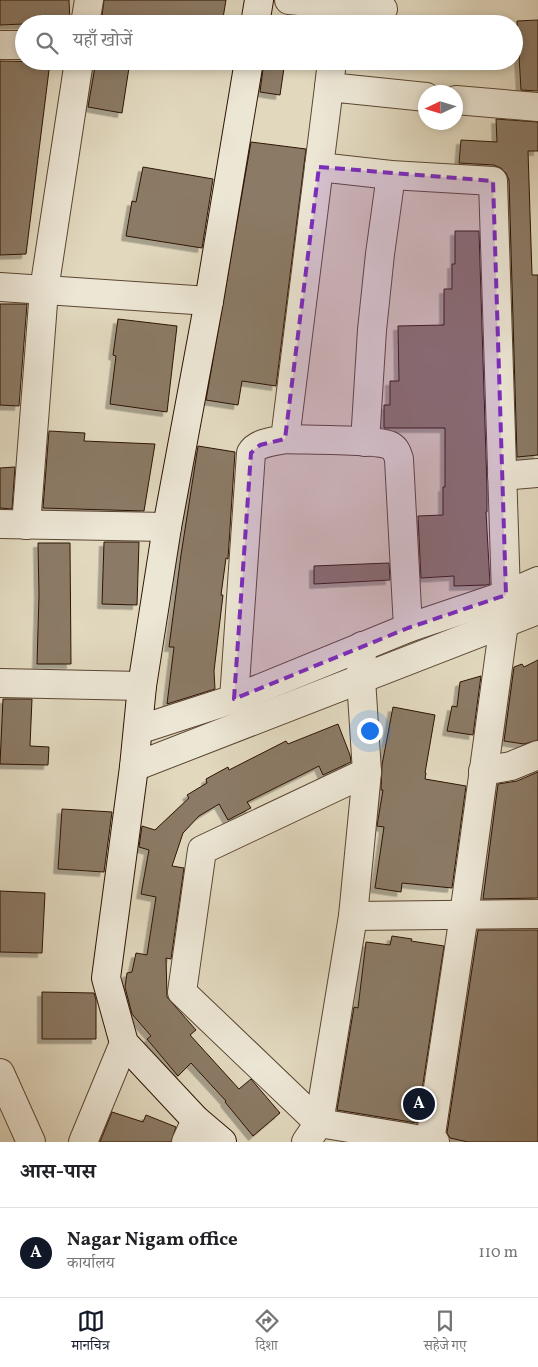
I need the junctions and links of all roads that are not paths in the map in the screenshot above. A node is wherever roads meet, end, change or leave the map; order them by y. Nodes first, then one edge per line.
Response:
1 (89, 0) edge
2 (259, 0) edge
3 (289, 0) edge
4 (383, 8) dead end
5 (338, 14) edge
6 (86, 15) edge
7 (257, 15) edge
8 (0, 45) edge
9 (15, 45) edge
10 (78, 70) edge
11 (248, 70) edge
12 (331, 74) edge
13 (418, 95) edge
14 (463, 101) edge
15 (538, 108) edge
16 (319, 167) junction
17 (391, 175) junction
18 (0, 287) edge
19 (44, 290) junction
20 (209, 301) junction
21 (285, 439) junction
22 (365, 442) junction
23 (538, 473) edge
24 (502, 476) junction
25 (13, 525) edge
26 (167, 527) junction
27 (538, 581) edge
28 (506, 595) junction
29 (538, 610) edge
30 (504, 623) junction
31 (408, 628) junction
32 (362, 646) junction
33 (361, 679) junction
34 (0, 683) edge
35 (142, 686) junction
36 (234, 700) junction
37 (138, 730) junction
38 (538, 755) edge
39 (134, 767) junction
40 (483, 771) junction
41 (367, 772) junction
42 (538, 914) edge
43 (464, 915) junction
44 (353, 916) junction
45 (124, 1043) junction
46 (0, 1073) edge
47 (191, 1131) edge
48 (312, 1132) edge
49 (432, 1141) edge
50 (31, 1142) edge
51 (83, 1142) edge
52 (222, 1142) edge

1 - 6 street
2 - 7 street
3 - 5 street
4 - 5 street
8 - 9 street
10 - 19 street
11 - 20 street
12 - 13 street
12 - 16 street
14 - 15 street
16 - 17 street
16 - 21 street
17 - 22 street
17 - 24 street
18 - 19 street
19 - 20 street
19 - 25 street
20 - 26 street
21 - 22 street
21 - 36 street
22 - 31 street
23 - 24 street
24 - 28 street
25 - 26 street
26 - 35 street
27 - 28 street
28 - 31 street
29 - 30 street
30 - 33 street
30 - 40 street
31 - 32 street
32 - 33 street
32 - 36 street
33 - 39 street
33 - 41 street
34 - 35 street
35 - 37 street
36 - 37 street
37 - 39 street
38 - 40 street
39 - 45 street
40 - 43 street
41 - 44 street
41 - 48 street
42 - 43 street
43 - 44 street
43 - 49 street
44 - 48 street
45 - 47 street
45 - 51 street
46 - 50 street
47 - 52 street
48 - 49 street

